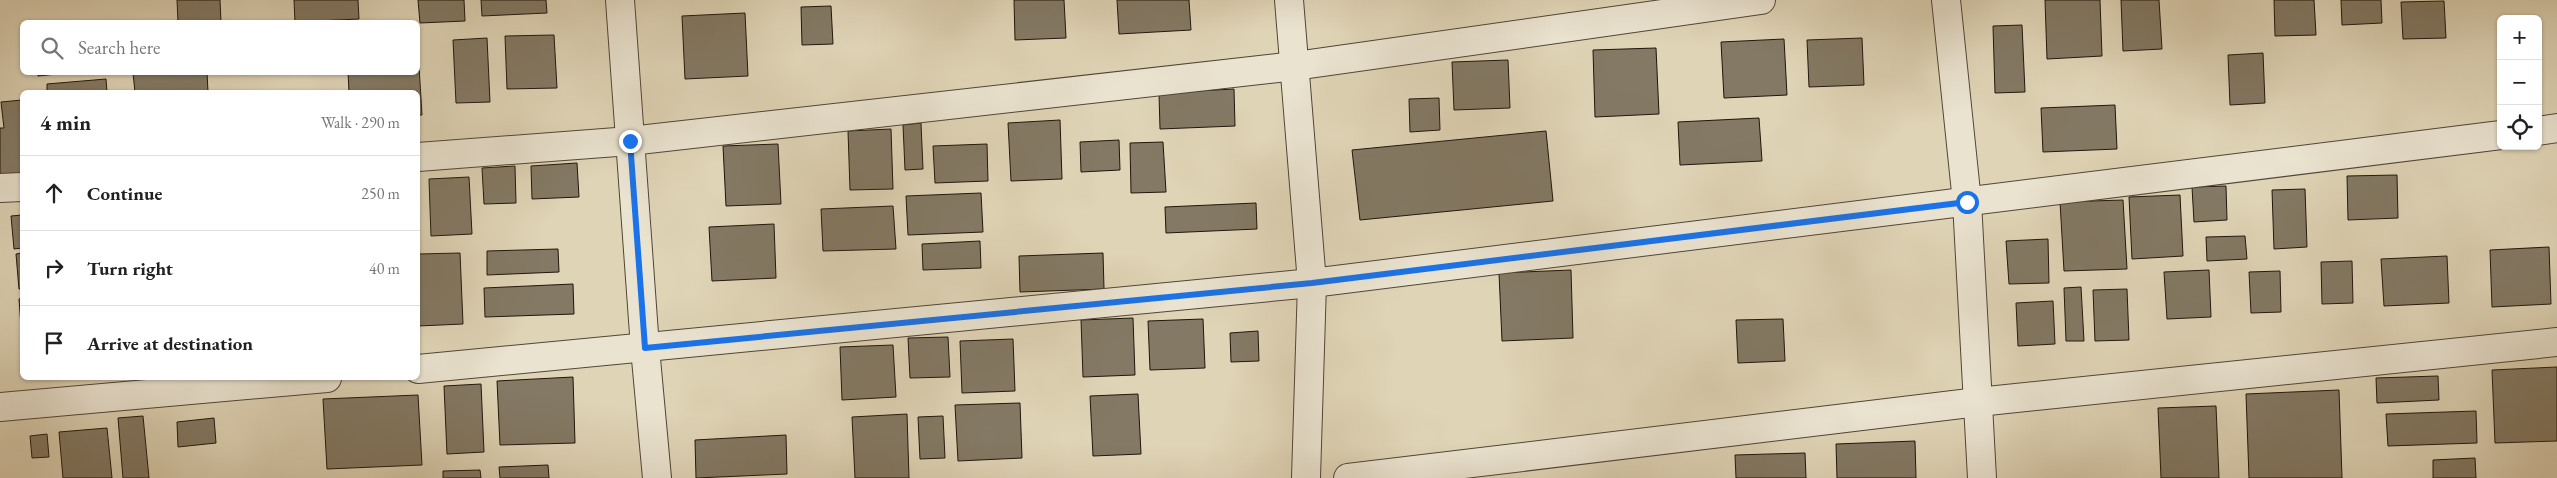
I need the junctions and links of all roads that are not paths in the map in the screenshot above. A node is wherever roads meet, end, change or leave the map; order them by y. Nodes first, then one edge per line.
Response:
1 (620, 0) edge
2 (1289, 0) edge
3 (1761, 0) edge
4 (1946, 0) edge
5 (1296, 66) junction
6 (2557, 128) edge
7 (2542, 130) edge
8 (2497, 136) edge
9 (630, 141) junction
10 (420, 157) edge
11 (20, 186) edge
12 (0, 188) edge
13 (1967, 202) junction
14 (1312, 283) junction
15 (2557, 342) edge
16 (645, 348) junction
17 (420, 369) edge
18 (304, 380) edge
19 (1978, 402) junction
20 (0, 407) edge
21 (657, 478) edge
22 (1306, 478) edge
23 (1348, 478) edge
24 (1982, 478) edge

1 - 9 street
2 - 5 street
3 - 5 street
4 - 13 street
5 - 9 street
5 - 14 street
6 - 7 street
8 - 13 street
9 - 10 street
9 - 16 street
11 - 12 street
13 - 14 street
13 - 19 street
14 - 16 street
14 - 22 street
15 - 19 street
16 - 17 street
16 - 21 street
18 - 20 street
19 - 23 street
19 - 24 street

